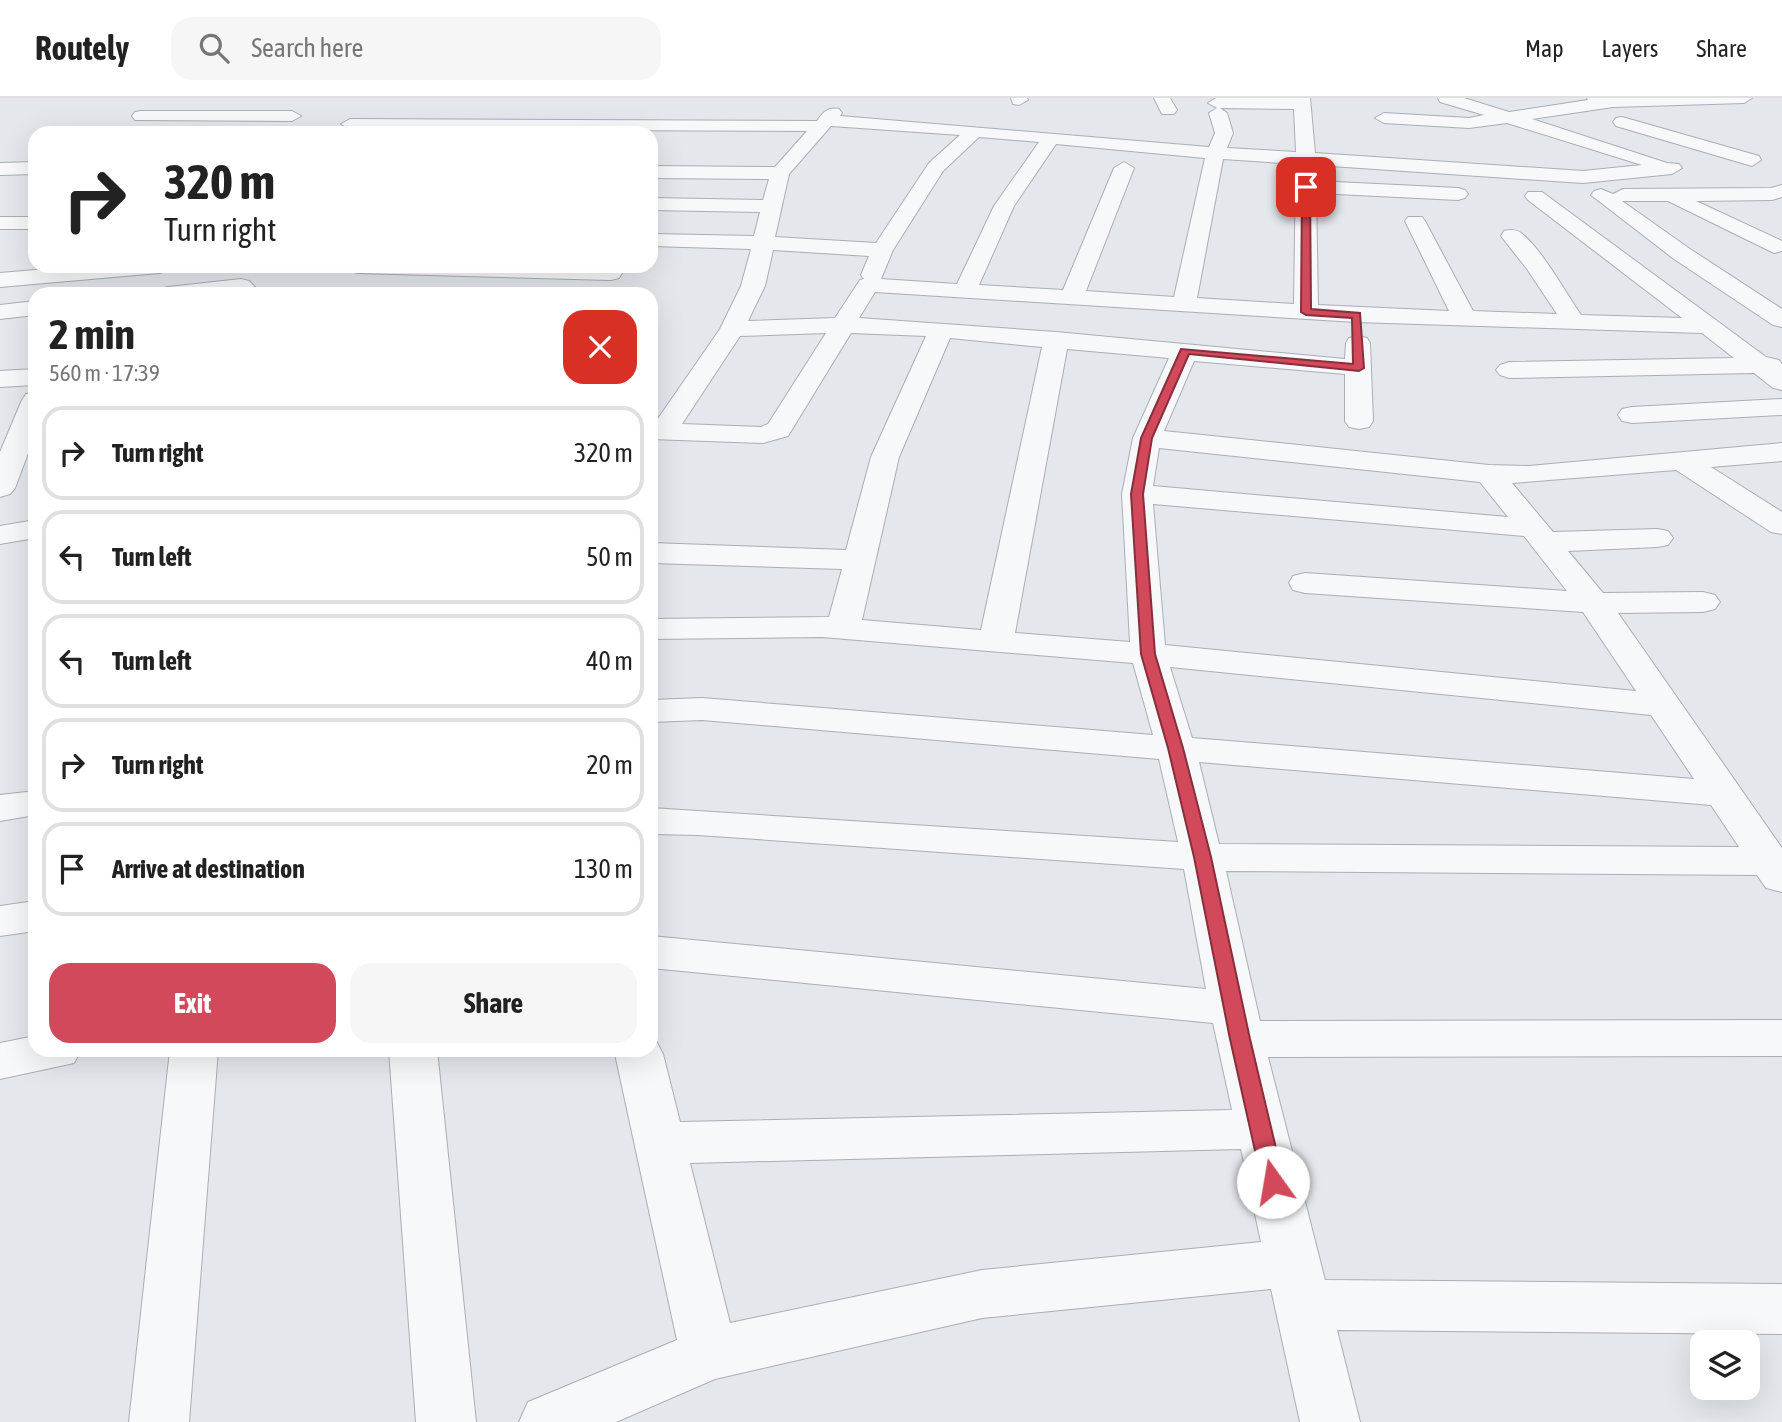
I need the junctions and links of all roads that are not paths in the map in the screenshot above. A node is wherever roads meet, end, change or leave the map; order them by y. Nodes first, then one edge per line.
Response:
1 (173, 98) edge
2 (1381, 98) edge
3 (1446, 98) edge
4 (1595, 98) edge
5 (1744, 98) edge
6 (1302, 101) edge
7 (1613, 102) junction
8 (614, 105) dead end
9 (362, 107) dead end
10 (830, 111) edge
11 (292, 117) dead end
12 (1384, 118) junction
13 (1509, 118) junction
14 (1622, 122) dead end
15 (1455, 124) junction
16 (349, 126) edge
17 (602, 126) edge
18 (628, 126) edge
19 (1140, 128) dead end
20 (1048, 130) junction
21 (975, 131) junction
22 (1216, 140) junction
23 (776, 146) dead end
24 (803, 147) junction
25 (1548, 154) dead end
26 (1772, 154) dead end
27 (1306, 159) junction
28 (1752, 160) junction
29 (1390, 164) junction
30 (28, 168) edge
31 (1124, 168) dead end
32 (0, 169) edge
33 (1477, 169) junction
34 (1719, 169) dead end
35 (658, 172) edge
36 (1685, 172) junction
37 (780, 173) junction
38 (1569, 174) junction
39 (1306, 187) junction
40 (1779, 194) edge
41 (1477, 195) dead end
42 (1601, 195) junction
43 (1669, 195) junction
44 (658, 204) edge
45 (770, 206) junction
46 (1415, 221) dead end
47 (28, 222) edge
48 (0, 223) edge
49 (1512, 236) dead end
50 (658, 240) edge
51 (762, 243) junction
52 (1744, 248) dead end
53 (882, 250) junction
54 (1709, 251) dead end
55 (1779, 251) edge
56 (1682, 254) junction
57 (80, 273) edge
58 (872, 275) dead end
59 (0, 280) edge
60 (965, 291) junction
61 (1072, 298) junction
62 (1184, 304) junction
63 (28, 309) edge
64 (0, 312) edge
65 (1306, 312) junction
66 (1356, 315) junction
67 (1465, 319) junction
68 (1782, 320) edge
69 (1575, 323) junction
70 (844, 326) junction
71 (1708, 326) junction
72 (732, 328) junction
73 (941, 330) junction
74 (1056, 339) junction
75 (1185, 351) junction
76 (1771, 365) edge
77 (1359, 368) junction
78 (1509, 370) dead end
79 (28, 377) edge
80 (0, 379) edge
81 (1782, 382) edge
82 (1782, 407) edge
83 (1632, 415) dead end
84 (28, 418) edge
85 (1359, 421) dead end
86 (658, 429) edge
87 (658, 430) edge
88 (1147, 438) junction
89 (1782, 452) edge
90 (1681, 461) junction
91 (1489, 474) junction
92 (0, 488) edge
93 (1137, 494) junction
94 (1782, 524) edge
95 (28, 531) edge
96 (0, 535) edge
97 (1539, 535) junction
98 (1657, 538) dead end
99 (658, 553) edge
100 (859, 560) junction
101 (1304, 583) dead end
102 (1594, 603) junction
103 (1703, 603) dead end
104 (658, 629) edge
105 (843, 629) junction
106 (996, 641) junction
107 (1148, 654) junction
108 (1665, 705) junction
109 (658, 711) edge
110 (1175, 748) junction
111 (1723, 794) junction
112 (28, 804) edge
113 (0, 808) edge
114 (658, 821) edge
115 (1202, 857) junction
116 (1775, 870) edge
117 (28, 917) edge
118 (0, 921) edge
119 (658, 953) edge
120 (1237, 1024) junction
121 (1782, 1038) edge
122 (34, 1057) edge
123 (193, 1057) edge
124 (414, 1057) edge
125 (640, 1057) edge
126 (2, 1067) edge
127 (1261, 1129) junction
128 (660, 1143) junction
129 (1297, 1284) junction
130 (1782, 1308) edge
131 (709, 1354) junction
132 (159, 1422) edge
133 (446, 1422) edge
134 (548, 1422) edge
135 (1330, 1422) edge

1 - 11 street
2 - 12 street
3 - 13 street
4 - 7 street
5 - 7 street
6 - 22 street
6 - 27 street
7 - 13 street
8 - 17 street
9 - 16 street
10 - 18 street
10 - 21 street
10 - 24 street
12 - 15 street
12 - 29 street
13 - 15 street
13 - 36 street
14 - 28 street
15 - 33 street
19 - 20 street
20 - 21 street
20 - 22 street
20 - 60 street
21 - 53 street
22 - 27 street
22 - 62 street
23 - 24 street
24 - 37 street
25 - 38 street
26 - 28 street
27 - 29 street
27 - 39 street
28 - 34 street
29 - 33 street
30 - 32 street
31 - 61 street
33 - 38 street
35 - 37 street
36 - 38 street
36 - 40 street
37 - 45 street
39 - 41 street
39 - 65 street
40 - 43 street
42 - 43 street
42 - 56 street
42 - 71 street
43 - 55 street
44 - 45 street
45 - 51 street
46 - 67 street
47 - 48 street
49 - 69 street
50 - 51 street
51 - 53 street
51 - 72 street
52 - 55 street
53 - 58 street
54 - 56 street
56 - 68 street
57 - 59 street
60 - 61 street
60 - 70 street
61 - 62 street
62 - 65 street
63 - 64 street
65 - 66 street
66 - 67 street
66 - 77 street
67 - 69 street
69 - 71 street
70 - 72 street
70 - 73 street
70 - 87 street
71 - 76 street
72 - 86 street
73 - 74 street
73 - 100 street
74 - 75 street
74 - 106 street
75 - 77 street
75 - 88 street
76 - 78 street
76 - 81 street
77 - 85 street
79 - 80 street
82 - 83 street
84 - 92 street
88 - 91 street
88 - 93 street
89 - 90 street
90 - 91 street
90 - 94 street
91 - 97 street
93 - 97 street
93 - 107 street
95 - 96 street
97 - 98 street
97 - 102 street
99 - 100 street
100 - 105 street
101 - 102 street
102 - 103 street
102 - 108 street
104 - 105 street
105 - 106 street
106 - 107 street
107 - 108 street
107 - 110 street
108 - 111 street
109 - 110 street
110 - 111 street
110 - 115 street
111 - 116 street
112 - 113 street
114 - 115 street
115 - 116 street
115 - 120 street
117 - 118 street
119 - 120 street
120 - 121 street
120 - 127 street
122 - 126 street
123 - 132 street
124 - 133 street
125 - 128 street
127 - 128 street
127 - 129 street
128 - 131 street
129 - 130 street
129 - 131 street
129 - 135 street
131 - 134 street

